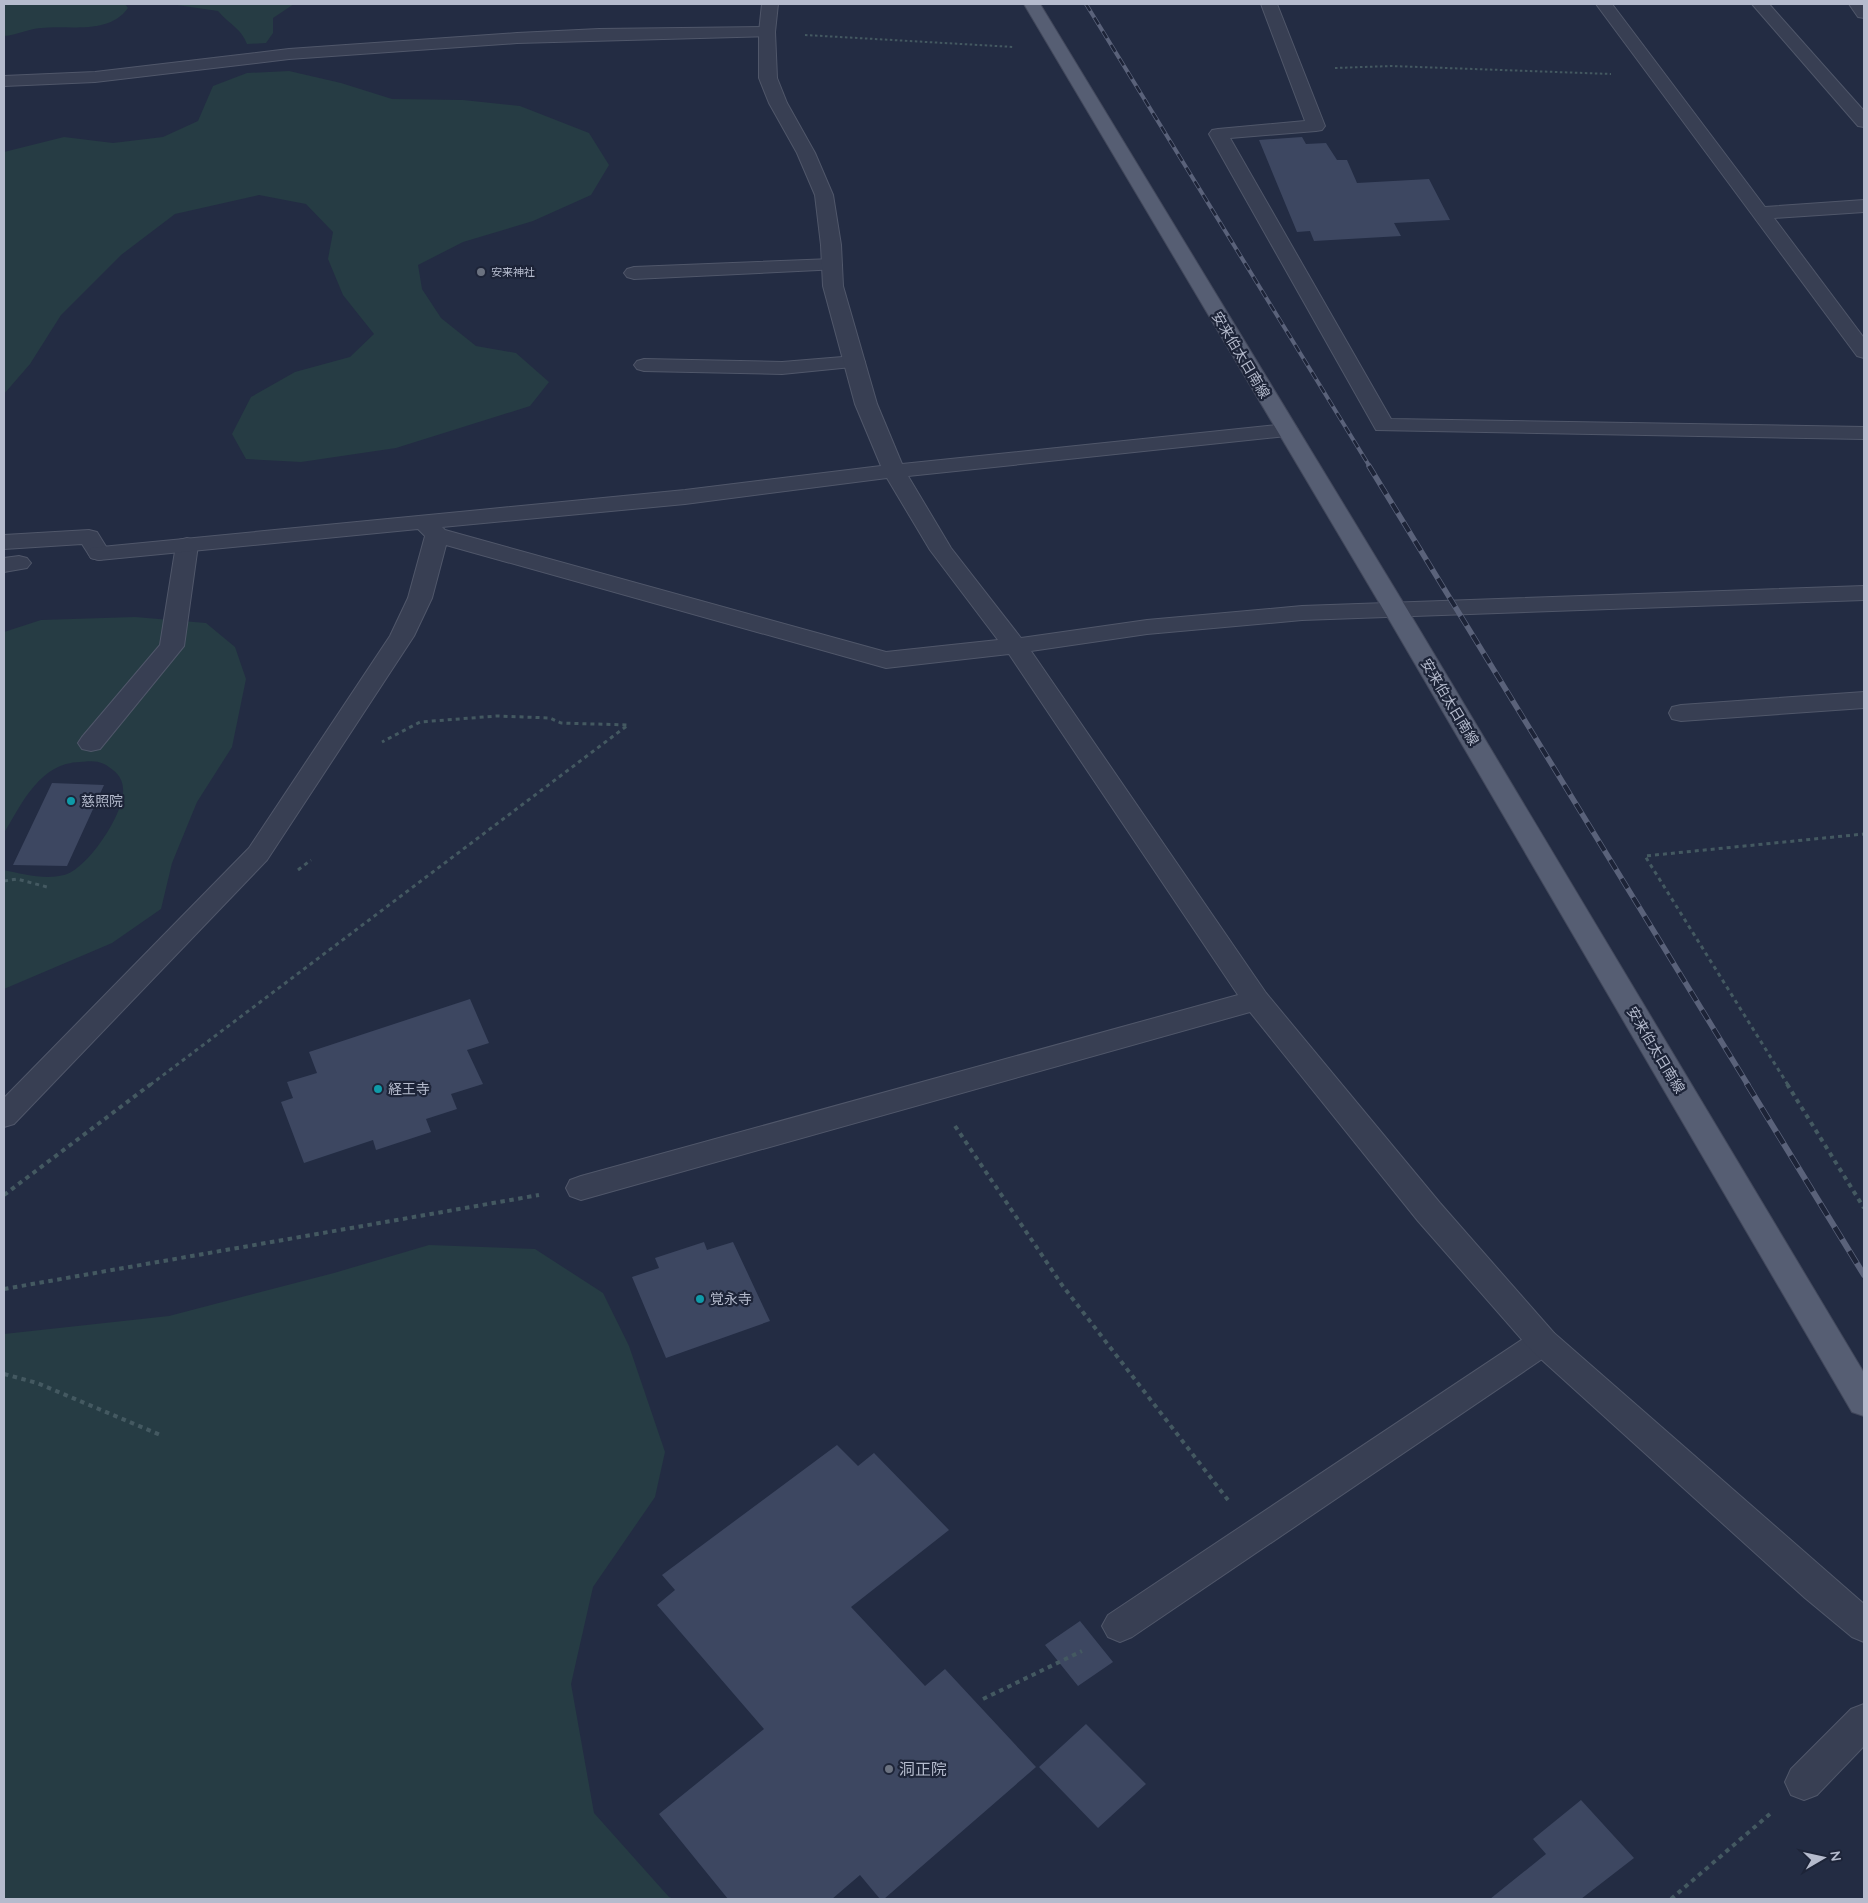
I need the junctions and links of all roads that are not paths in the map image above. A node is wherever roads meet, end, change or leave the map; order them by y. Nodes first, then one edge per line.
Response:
1 (770, 4) edge
2 (1032, 4) edge
3 (1268, 4) edge
4 (1604, 4) edge
5 (1760, 4) edge
6 (1857, 4) edge
7 (1864, 13) edge
8 (767, 32) junction
9 (4, 81) edge
10 (1864, 122) edge
11 (1864, 206) edge
12 (1760, 213) junction
13 (832, 265) junction
14 (634, 273) dead end
15 (1864, 352) edge
16 (854, 362) junction
17 (644, 365) dead end
18 (1287, 430) junction
19 (1864, 433) edge
20 (894, 471) junction
21 (431, 529) junction
22 (4, 542) edge
23 (188, 545) junction
24 (1864, 594) edge
25 (1395, 609) junction
26 (1015, 646) junction
27 (1864, 700) edge
28 (1681, 713) dead end
29 (91, 744) dead end
30 (1256, 1000) junction
31 (4, 1116) edge
32 (581, 1188) road end
33 (1543, 1342) junction
34 (1864, 1402) edge
35 (1120, 1626) road end
36 (1864, 1626) edge
37 (1864, 1721) edge
38 (1804, 1782) road end

1 - 8 street
2 - 18 main road, 安来伯太日南線
3 - 19 street
4 - 12 street
5 - 10 street
6 - 7 street
8 - 9 street
8 - 13 street
11 - 12 street
12 - 15 street
13 - 14 street
13 - 16 street
16 - 17 street
16 - 20 street
18 - 20 street
18 - 25 main road, 安来伯太日南線
20 - 21 street
20 - 26 street
21 - 23 street
21 - 26 street
21 - 31 street
22 - 23 street
23 - 29 street
24 - 25 street
25 - 26 street
25 - 34 main road, 安来伯太日南線
26 - 30 street
27 - 28 street
30 - 32 street
30 - 33 street
33 - 35 street
33 - 36 street
37 - 38 street

